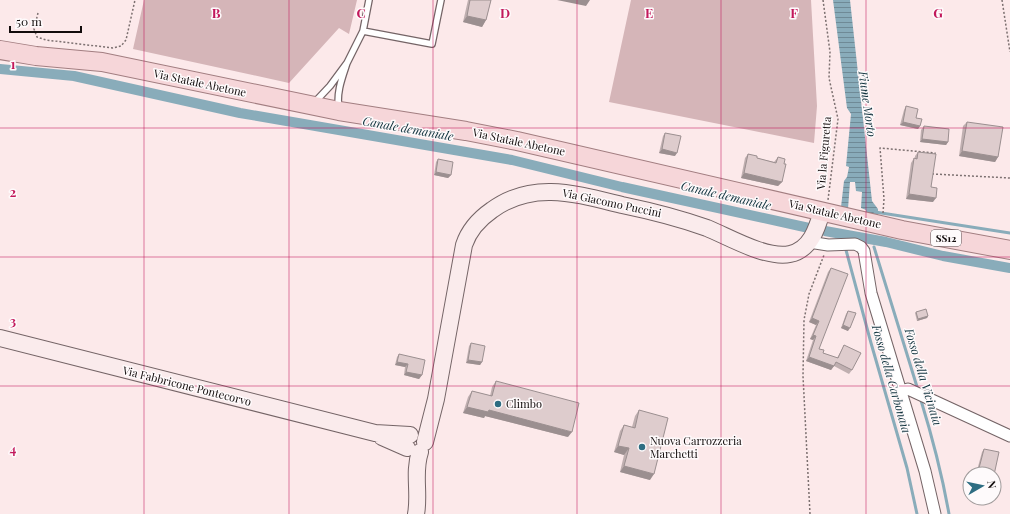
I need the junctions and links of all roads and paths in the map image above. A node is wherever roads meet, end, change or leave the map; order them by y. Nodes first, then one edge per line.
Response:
1 (135, 0) edge
2 (369, 0) edge
3 (441, 0) edge
4 (823, 0) edge
5 (1002, 0) edge
6 (38, 13) dead end
7 (363, 31) junction
8 (0, 50) edge
9 (1010, 52) edge
10 (347, 63) junction
11 (311, 106) junction
12 (339, 111) junction
13 (934, 160) edge
14 (934, 167) edge
15 (1010, 178) edge
16 (826, 213) junction
17 (882, 225) junction
18 (811, 239) junction
19 (828, 245) junction
20 (1010, 250) edge
21 (0, 338) edge
22 (903, 391) junction
23 (1010, 436) edge
24 (413, 444) junction
25 (416, 514) edge
26 (810, 514) edge
27 (935, 514) edge

1 - 6 path
2 - 7 lane
3 - 7 lane
4 - 16 path, Via la Figuretta
5 - 9 path
7 - 10 lane
8 - 11 main road, Via Statale Abetone / SS12
10 - 11 lane
10 - 12 lane
11 - 12 main road, Via Statale Abetone / SS12
12 - 16 main road, Via Statale Abetone / SS12
13 - 17 path
14 - 15 path
16 - 17 main road, Via Statale Abetone / SS12
16 - 18 street
17 - 20 main road, Via Statale Abetone / SS12
18 - 19 street
18 - 24 street, Via Giacomo Puccini
19 - 22 street
19 - 26 path
21 - 24 street, Via Fabbricone Pontecorvo
22 - 23 street
22 - 27 street
24 - 25 street, Via Giacomo Puccini

